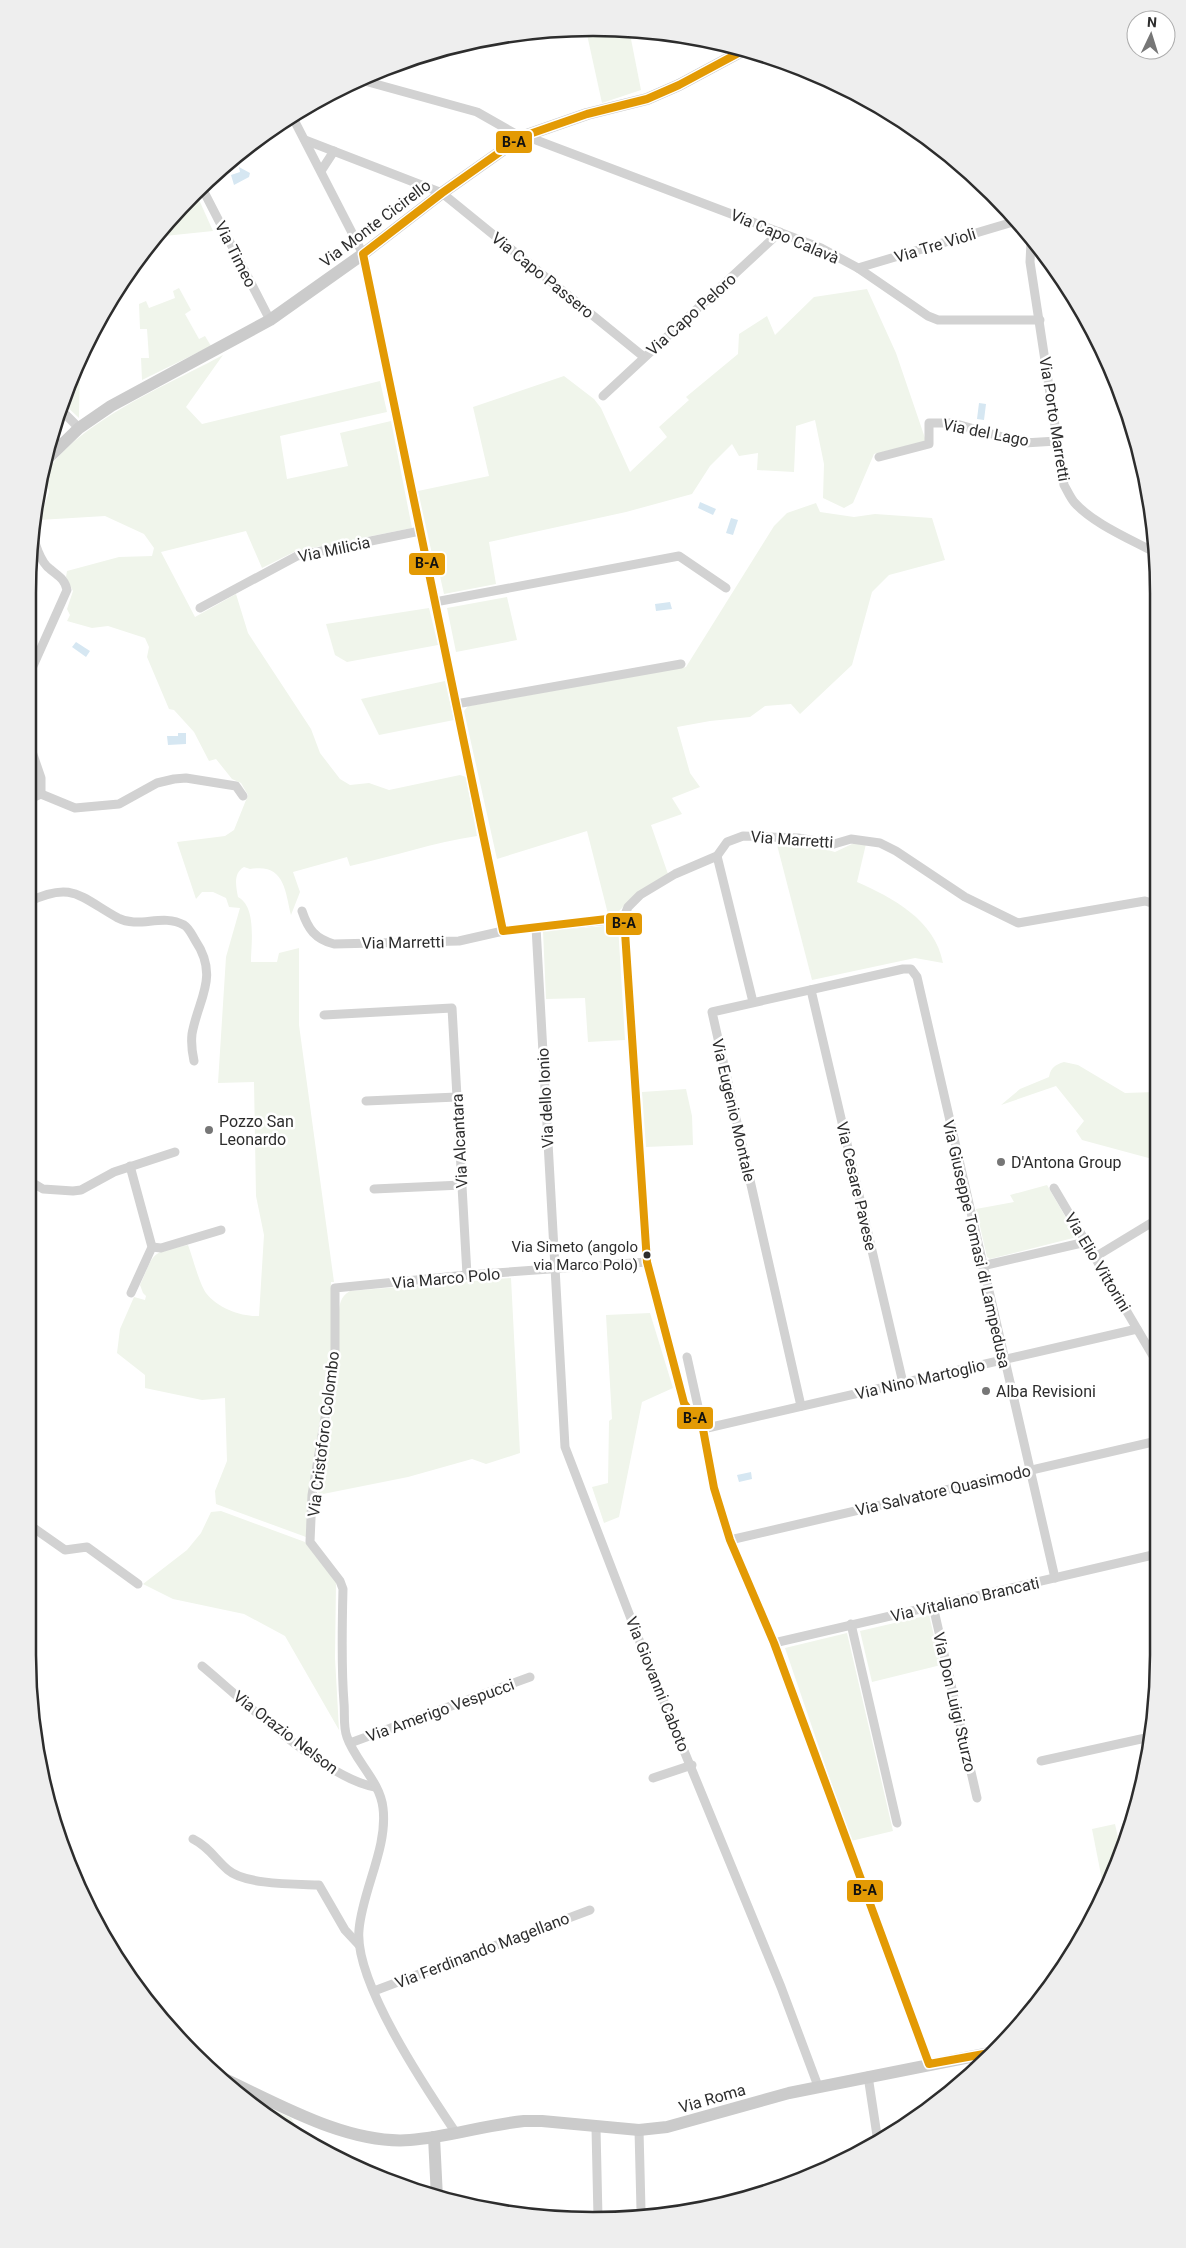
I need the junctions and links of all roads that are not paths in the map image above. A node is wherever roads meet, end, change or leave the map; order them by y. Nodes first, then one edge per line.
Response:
1 (735, 55) edge
2 (371, 83) edge
3 (296, 123) edge
4 (524, 135) junction
5 (305, 140) junction
6 (334, 151) junction
7 (320, 171) junction
8 (442, 193) junction
9 (205, 194) edge
10 (1009, 223) edge
11 (780, 232) junction
12 (1031, 249) edge
13 (363, 254) junction
14 (858, 268) junction
15 (270, 320) junction
16 (1040, 320) junction
17 (644, 357) junction
18 (603, 396) dead end
19 (66, 415) edge
20 (80, 428) junction
21 (1057, 441) junction
22 (54, 452) edge
23 (879, 457) dead end
24 (420, 532) junction
25 (38, 549) edge
26 (1148, 549) edge
27 (726, 588) dead end
28 (435, 602) junction
29 (200, 608) dead end
30 (36, 658) edge
31 (681, 664) dead end
32 (456, 704) junction
33 (36, 763) edge
34 (41, 794) junction
35 (36, 796) edge
36 (243, 796) dead end
37 (717, 856) junction
38 (36, 898) edge
39 (1150, 902) edge
40 (302, 911) dead end
41 (624, 917) junction
42 (536, 927) junction
43 (502, 931) junction
44 (911, 969) joint
45 (812, 990) junction
46 (753, 1002) junction
47 (324, 1015) dead end
48 (194, 1061) dead end
49 (457, 1097) junction
50 (366, 1101) dead end
51 (174, 1152) dead end
52 (130, 1166) junction
53 (36, 1185) edge
54 (462, 1185) junction
55 (1054, 1188) dead end
56 (374, 1189) dead end
57 (1150, 1224) edge
58 (221, 1230) dead end
59 (1086, 1242) junction
60 (152, 1247) junction
61 (1095, 1257) junction
62 (647, 1262) junction
63 (982, 1266) junction
64 (554, 1269) junction
65 (467, 1275) junction
66 (335, 1288) joint
67 (131, 1293) dead end
68 (1137, 1329) junction
69 (1150, 1352) edge
70 (687, 1357) dead end
71 (1004, 1360) junction
72 (903, 1383) junction
73 (801, 1406) junction
74 (703, 1429) junction
75 (1150, 1441) edge
76 (1030, 1470) junction
77 (36, 1530) edge
78 (730, 1540) junction
79 (1150, 1556) edge
80 (1055, 1578) junction
81 (138, 1584) dead end
82 (933, 1606) junction
83 (851, 1624) junction
84 (774, 1644) junction
85 (202, 1666) dead end
86 (530, 1677) dead end
87 (1143, 1738) edge
88 (350, 1743) junction
89 (1041, 1761) dead end
90 (692, 1765) junction
91 (653, 1778) dead end
92 (375, 1787) junction
93 (977, 1798) dead end
94 (897, 1823) dead end
95 (193, 1839) dead end
96 (590, 1910) dead end
97 (359, 1945) junction
98 (374, 1991) junction
99 (981, 2055) edge
100 (929, 2064) junction
101 (868, 2076) junction
102 (818, 2086) junction
103 (241, 2087) edge
104 (596, 2128) junction
105 (639, 2130) junction
106 (456, 2133) junction
107 (877, 2133) edge
108 (434, 2137) junction
109 (437, 2189) edge
110 (641, 2210) dead end
111 (598, 2212) edge

1 - 4 main road, Via Monte Cicirello
2 - 4 street, Via Capo Calavà
3 - 5 street
4 - 8 main road, Via Monte Cicirello
4 - 11 street, Via Capo Calavà
5 - 6 street, Via Capo Passero
5 - 7 street
6 - 7 street
6 - 8 street, Via Capo Passero
7 - 13 street
8 - 13 main road, Via Monte Cicirello
8 - 17 street, Via Capo Passero
9 - 15 street, Via Timeo
10 - 14 street, Via Tre Violi
11 - 14 street, Via Capo Calavà
11 - 17 street, Via Capo Peloro
12 - 16 street, Via Porto Marretti
13 - 15 main road, Via Monte Cicirello
13 - 24 street
14 - 16 street, Via Capo Calavà
15 - 20 main road, Via Monte Cicirello
16 - 21 street, Via Porto Marretti
17 - 18 street, Via Capo Peloro
19 - 20 street
20 - 22 main road, Via Monte Cicirello
21 - 23 street, Via del Lago
21 - 26 street, Via Porto Marretti
24 - 28 street
24 - 29 street, Via Milicia
25 - 30 street
27 - 28 street
28 - 32 street
31 - 32 street
32 - 43 street
33 - 34 street
34 - 35 street
34 - 36 street
37 - 39 street, Via Marretti
37 - 41 street, Via Marretti
37 - 46 street
38 - 48 street
40 - 43 street, Via Marretti
41 - 42 street, Via Marretti
41 - 62 street
42 - 43 street, Via Marretti
42 - 64 street, Via dello Ionio
44 - 45 street, Via Eugenio Montale
44 - 63 street, Via Giuseppe Tomasi di Lampedusa
45 - 46 street, Via Eugenio Montale
45 - 72 street, Via Cesare Pavese
46 - 73 street, Via Eugenio Montale
47 - 49 street, Via Alcantara
49 - 50 street
49 - 54 street, Via Alcantara
51 - 52 street
52 - 53 street
52 - 60 street
54 - 56 street
54 - 65 street, Via Alcantara
55 - 59 street, Via Elio Vittorini
57 - 61 street
58 - 60 street
59 - 61 street, Via Elio Vittorini
59 - 63 street
60 - 67 street
61 - 68 street, Via Elio Vittorini
62 - 64 street, Via Marco Polo
62 - 74 street
63 - 71 street, Via Giuseppe Tomasi di Lampedusa
64 - 65 street, Via Marco Polo
64 - 90 street, Via Giovanni Caboto
65 - 66 street, Via Marco Polo
66 - 88 street, Via Cristoforo Colombo
68 - 69 street, Via Elio Vittorini
68 - 71 street, Via Nino Martoglio
70 - 74 street
71 - 72 street, Via Nino Martoglio
71 - 76 street, Via Giuseppe Tomasi di Lampedusa
72 - 73 street, Via Nino Martoglio
73 - 74 street, Via Nino Martoglio
74 - 78 street
75 - 76 street, Via Salvatore Quasimodo
76 - 78 street, Via Salvatore Quasimodo
76 - 80 street, Via Giuseppe Tomasi di Lampedusa
77 - 81 street
78 - 84 street
79 - 80 street, Via Vitaliano Brancati
80 - 82 street, Via Vitaliano Brancati
82 - 83 street, Via Vitaliano Brancati
82 - 93 street, Via Don Luigi Sturzo
83 - 84 street, Via Vitaliano Brancati
83 - 94 street
84 - 100 street
85 - 92 street, Via Orazio Nelson
86 - 88 street, Via Amerigo Vespucci
87 - 89 street
88 - 92 street, Via Cristoforo Colombo
90 - 91 street
90 - 102 street, Via Giovanni Caboto
92 - 97 street, Via Cristoforo Colombo
95 - 97 street
96 - 98 street, Via Ferdinando Magellano
97 - 98 street, Via Cristoforo Colombo
98 - 106 street, Via Cristoforo Colombo
99 - 100 main road, Via Roma
100 - 101 main road, Via Roma
101 - 102 main road, Via Roma
101 - 107 street
102 - 105 main road, Via Roma
103 - 108 main road, Via Roma
104 - 105 main road, Via Roma
104 - 106 main road, Via Roma
104 - 111 street
105 - 110 street
106 - 108 main road, Via Roma
108 - 109 main road

